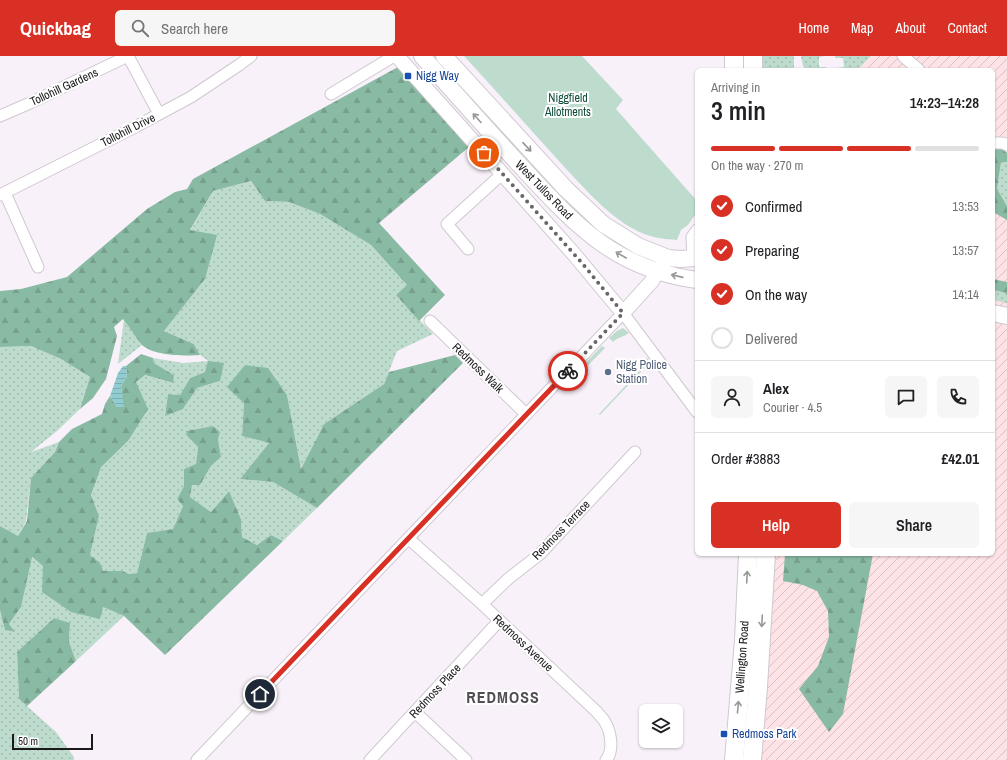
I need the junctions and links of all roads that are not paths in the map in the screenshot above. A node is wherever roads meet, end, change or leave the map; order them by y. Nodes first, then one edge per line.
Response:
1 (128, 56) edge
2 (251, 56) edge
3 (394, 56) edge
4 (397, 56) edge
5 (422, 56) edge
6 (444, 56) edge
7 (734, 56) edge
8 (753, 56) edge
9 (903, 56) edge
10 (734, 68) edge
11 (753, 68) edge
12 (917, 68) edge
13 (331, 94) dead end
14 (159, 114) junction
15 (0, 116) edge
16 (995, 143) edge
17 (1007, 145) edge
18 (502, 174) junction
19 (3, 194) edge
20 (695, 233) edge
21 (468, 248) dead end
22 (668, 258) junction
23 (695, 259) edge
24 (38, 267) dead end
25 (657, 271) junction
26 (695, 280) edge
27 (623, 313) junction
28 (995, 313) edge
29 (1007, 316) edge
30 (430, 322) dead end
31 (695, 409) edge
32 (526, 414) junction
33 (635, 452) dead end
34 (409, 539) junction
35 (748, 556) edge
36 (766, 556) edge
37 (482, 604) junction
38 (499, 621) junction
39 (415, 712) junction
40 (197, 760) edge
41 (370, 760) edge
42 (466, 760) edge
43 (606, 760) edge
44 (734, 760) edge
45 (752, 760) edge

1 - 14 street
1 - 15 street, Tollohill Gardens
2 - 14 street, Tollohill Drive
3 - 13 street
4 - 18 street
25 -> 5 main road, West Tullos Road
6 -> 22 main road, West Tullos Road
7 - 10 main road
8 - 11 main road
9 - 12 street
14 - 19 street, Tollohill Drive
16 - 17 street
18 - 21 street
18 - 27 street
19 - 24 street
20 - 23 street
22 - 23 main road, West Tullos Road
22 - 25 street
26 -> 25 main road, West Tullos Road
25 - 27 street
27 - 31 street
27 - 32 street
28 - 29 main road
30 - 32 street, Redmoss Walk
32 - 34 street
33 - 37 street, Redmoss Terrace
34 - 37 street, Redmoss Avenue
34 - 40 street
44 -> 35 main road, Wellington Road
36 -> 45 main road, Wellington Road
37 - 38 street, Redmoss Avenue
38 - 39 street, Redmoss Place
38 - 43 street, Redmoss Avenue
39 - 41 street, Redmoss Place
39 - 42 street

